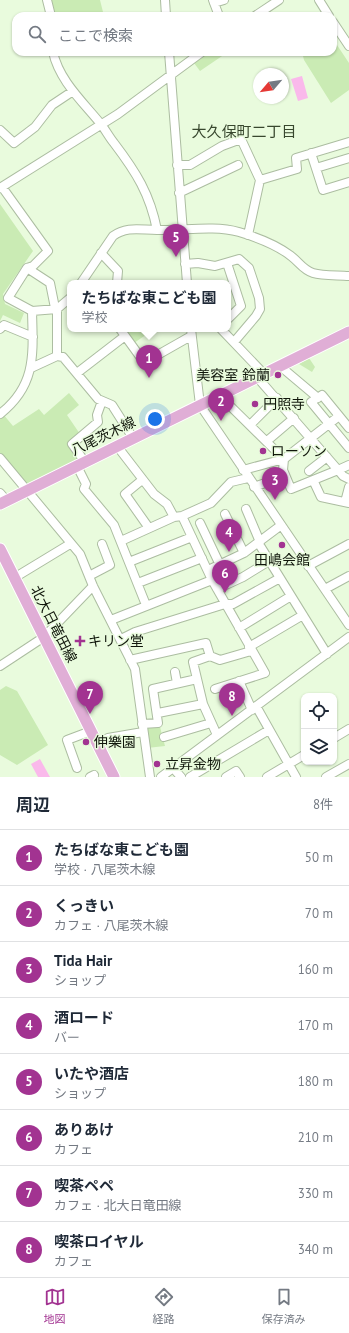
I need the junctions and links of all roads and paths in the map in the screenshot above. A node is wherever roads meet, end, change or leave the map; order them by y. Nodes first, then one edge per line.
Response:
1 (46, 0) edge
2 (165, 0) edge
3 (224, 0) edge
4 (279, 0) edge
5 (319, 0) edge
6 (214, 1) edge
7 (50, 12) edge
8 (166, 12) edge
9 (218, 12) edge
10 (261, 12) edge
11 (326, 12) edge
12 (337, 28) edge
13 (349, 46) edge
14 (54, 56) edge
15 (169, 56) edge
16 (196, 56) edge
17 (171, 74) junction
18 (73, 91) junction
19 (101, 125) junction
20 (0, 130) edge
21 (349, 142) edge
22 (311, 153) junction
23 (349, 158) edge
24 (177, 165) junction
25 (238, 166) dead end
26 (316, 168) junction
27 (260, 180) junction
28 (349, 182) edge
29 (1, 187) edge
30 (179, 193) junction
31 (182, 229) junction
32 (156, 230) junction
33 (248, 235) junction
34 (101, 253) junction
35 (227, 263) junction
36 (185, 264) junction
37 (28, 268) junction
38 (349, 276) edge
39 (83, 280) edge
40 (117, 280) edge
41 (186, 280) edge
42 (67, 300) edge
43 (56, 308) junction
44 (32, 311) junction
45 (231, 316) edge
46 (0, 329) edge
47 (122, 332) edge
48 (191, 332) edge
49 (225, 332) edge
50 (349, 332) edge
51 (125, 336) junction
52 (33, 337) junction
53 (234, 342) junction
54 (57, 356) junction
55 (280, 366) junction
56 (31, 368) junction
57 (77, 373) junction
58 (261, 376) junction
59 (220, 396) junction
60 (277, 398) junction
61 (318, 398) junction
62 (102, 401) junction
63 (200, 405) junction
64 (0, 414) edge
65 (339, 416) junction
66 (294, 418) junction
67 (329, 424) junction
68 (250, 425) junction
69 (349, 428) edge
70 (133, 438) junction
71 (311, 438) junction
72 (267, 442) junction
73 (117, 446) junction
74 (349, 448) edge
75 (0, 458) edge
76 (328, 458) junction
77 (284, 459) junction
78 (81, 464) junction
79 (349, 466) edge
80 (243, 470) junction
81 (282, 470) junction
82 (338, 470) junction
83 (309, 471) dead end
84 (248, 478) junction
85 (349, 479) edge
86 (142, 480) junction
87 (313, 480) junction
88 (254, 487) junction
89 (349, 488) edge
90 (27, 491) junction
91 (2, 499) edge
92 (347, 503) edge
93 (246, 509) dead end
94 (225, 514) dead end
95 (178, 516) junction
96 (200, 522) dead end
97 (280, 526) junction
98 (149, 528) junction
99 (192, 537) junction
100 (121, 541) junction
101 (259, 543) junction
102 (70, 544) junction
103 (102, 544) dead end
104 (349, 544) edge
105 (0, 550) edge
106 (244, 553) junction
107 (202, 558) junction
108 (269, 561) junction
109 (129, 562) junction
110 (220, 565) junction
111 (308, 566) junction
112 (208, 570) junction
113 (89, 576) junction
114 (349, 576) edge
115 (14, 578) junction
116 (280, 578) junction
117 (212, 580) junction
118 (138, 583) junction
119 (93, 586) junction
120 (217, 589) junction
121 (324, 589) junction
122 (291, 596) junction
123 (225, 604) junction
124 (146, 605) junction
125 (303, 615) junction
126 (111, 620) junction
127 (349, 625) edge
128 (239, 628) junction
129 (44, 637) junction
130 (349, 637) edge
131 (121, 639) junction
132 (250, 649) junction
133 (327, 654) junction
134 (210, 656) junction
135 (130, 660) junction
136 (0, 666) edge
137 (175, 672) dead end
138 (197, 679) junction
139 (239, 681) junction
140 (178, 683) junction
141 (215, 689) dead end
142 (203, 704) junction
143 (254, 708) junction
144 (158, 713) junction
145 (212, 723) junction
146 (143, 728) junction
147 (349, 729) edge
148 (269, 730) junction
149 (91, 731) junction
150 (217, 735) junction
151 (337, 736) edge
152 (164, 737) dead end
153 (97, 743) junction
154 (301, 757) edge
155 (289, 764) junction
156 (349, 764) edge
157 (77, 768) dead end
158 (173, 768) junction
159 (114, 777) edge
160 (150, 777) edge
161 (161, 777) edge
162 (181, 777) edge
163 (190, 777) edge
164 (226, 777) edge
165 (240, 777) edge
166 (267, 777) edge
167 (296, 777) edge
168 (326, 777) edge

1 - 7 street
2 - 8 street
3 - 6 street
4 - 10 street
5 - 11 street
6 - 9 street
12 - 13 street
14 - 18 street
15 - 17 street
16 - 17 street
17 - 19 street
17 - 24 street
18 - 19 street
18 - 20 street
19 - 29 street
19 - 32 street
21 - 22 street
22 - 26 street
22 - 27 street
23 - 26 street
24 - 27 street
24 - 30 street
25 - 30 street
26 - 28 street
27 - 33 street
29 - 37 street
30 - 31 street
31 - 32 street
31 - 33 street
31 - 36 street
32 - 34 street
33 - 38 street
34 - 39 street
34 - 40 street
35 - 36 street
35 - 45 street
35 - 53 street
36 - 41 street
37 - 43 street
37 - 44 street
42 - 43 street
43 - 44 street
43 - 54 street
44 - 52 street
46 - 52 street
47 - 51 street
48 - 51 street
48 - 63 street
49 - 53 street
50 - 55 main road, 八尾茨木線
51 - 57 street
52 - 56 street
53 - 58 street
54 - 56 street
54 - 57 street
55 - 58 main road, 八尾茨木線
55 - 61 street
56 - 64 street
57 - 62 street
58 - 59 main road, 八尾茨木線
58 - 60 street
59 - 63 main road, 八尾茨木線
59 - 68 street
60 - 66 street
60 - 68 street
61 - 65 street
61 - 67 street
62 - 70 street
62 - 78 street
63 - 70 main road, 八尾茨木線
63 - 80 street
65 - 67 street
65 - 69 street
66 - 71 street
66 - 72 street
67 - 71 street
67 - 74 street
68 - 72 street
70 - 73 main road, 八尾茨木線
71 - 76 street
71 - 77 street
72 - 77 street
73 - 78 main road, 八尾茨木線
73 - 86 street
75 - 90 street
76 - 82 street
76 - 83 street
77 - 80 street
77 - 81 street
78 - 90 main road, 八尾茨木線
78 - 100 street
79 - 82 street
80 - 84 street
81 - 87 street
81 - 88 street
82 - 85 street
82 - 87 street
84 - 88 street
84 - 95 street
86 - 95 street
86 - 98 street
87 - 92 street
88 - 97 street
89 - 92 street
90 - 91 main road, 八尾茨木線
90 - 102 street
93 - 101 street
94 - 106 street
95 - 98 street
95 - 99 street
96 - 110 street
97 - 101 street
97 - 111 street
98 - 100 street
99 - 107 street
99 - 109 street
100 - 109 street
101 - 106 street
101 - 108 street
102 - 113 street
102 - 115 street
103 - 113 street
104 - 111 street
105 - 115 main road, 北大日竜田線
106 - 110 street
107 - 112 street
107 - 118 street
108 - 116 street
108 - 120 street
109 - 118 street
110 - 112 street
111 - 121 street
112 - 117 street
113 - 119 street
114 - 121 street
115 - 129 main road, 北大日竜田線
116 - 122 street
116 - 123 street
117 - 120 street
117 - 124 street
118 - 124 street
119 - 126 street
119 - 129 street
120 - 123 street
121 - 127 street
122 - 125 street
122 - 128 street
123 - 128 street
123 - 131 street
124 - 126 street
125 - 132 street
125 - 133 street
126 - 131 street
128 - 132 street
129 - 136 street
129 - 149 main road, 北大日竜田線
130 - 133 street
131 - 135 street
132 - 134 street
132 - 139 street
133 - 143 street
134 - 135 street
134 - 138 street
135 - 146 street
137 - 140 street
138 - 140 street
138 - 142 street
139 - 141 street
139 - 143 street
140 - 144 street
142 - 144 street
142 - 145 street
143 - 148 street
143 - 150 street
144 - 146 street
145 - 150 street
145 - 152 street
146 - 153 street
146 - 160 street
147 - 151 street
148 - 155 street
148 - 163 street
149 - 153 main road, 北大日竜田線
149 - 157 street
150 - 158 street
153 - 159 main road, 北大日竜田線
154 - 155 street
155 - 166 street
155 - 167 street
156 - 168 street
158 - 161 street
158 - 162 street
164 - 165 street

